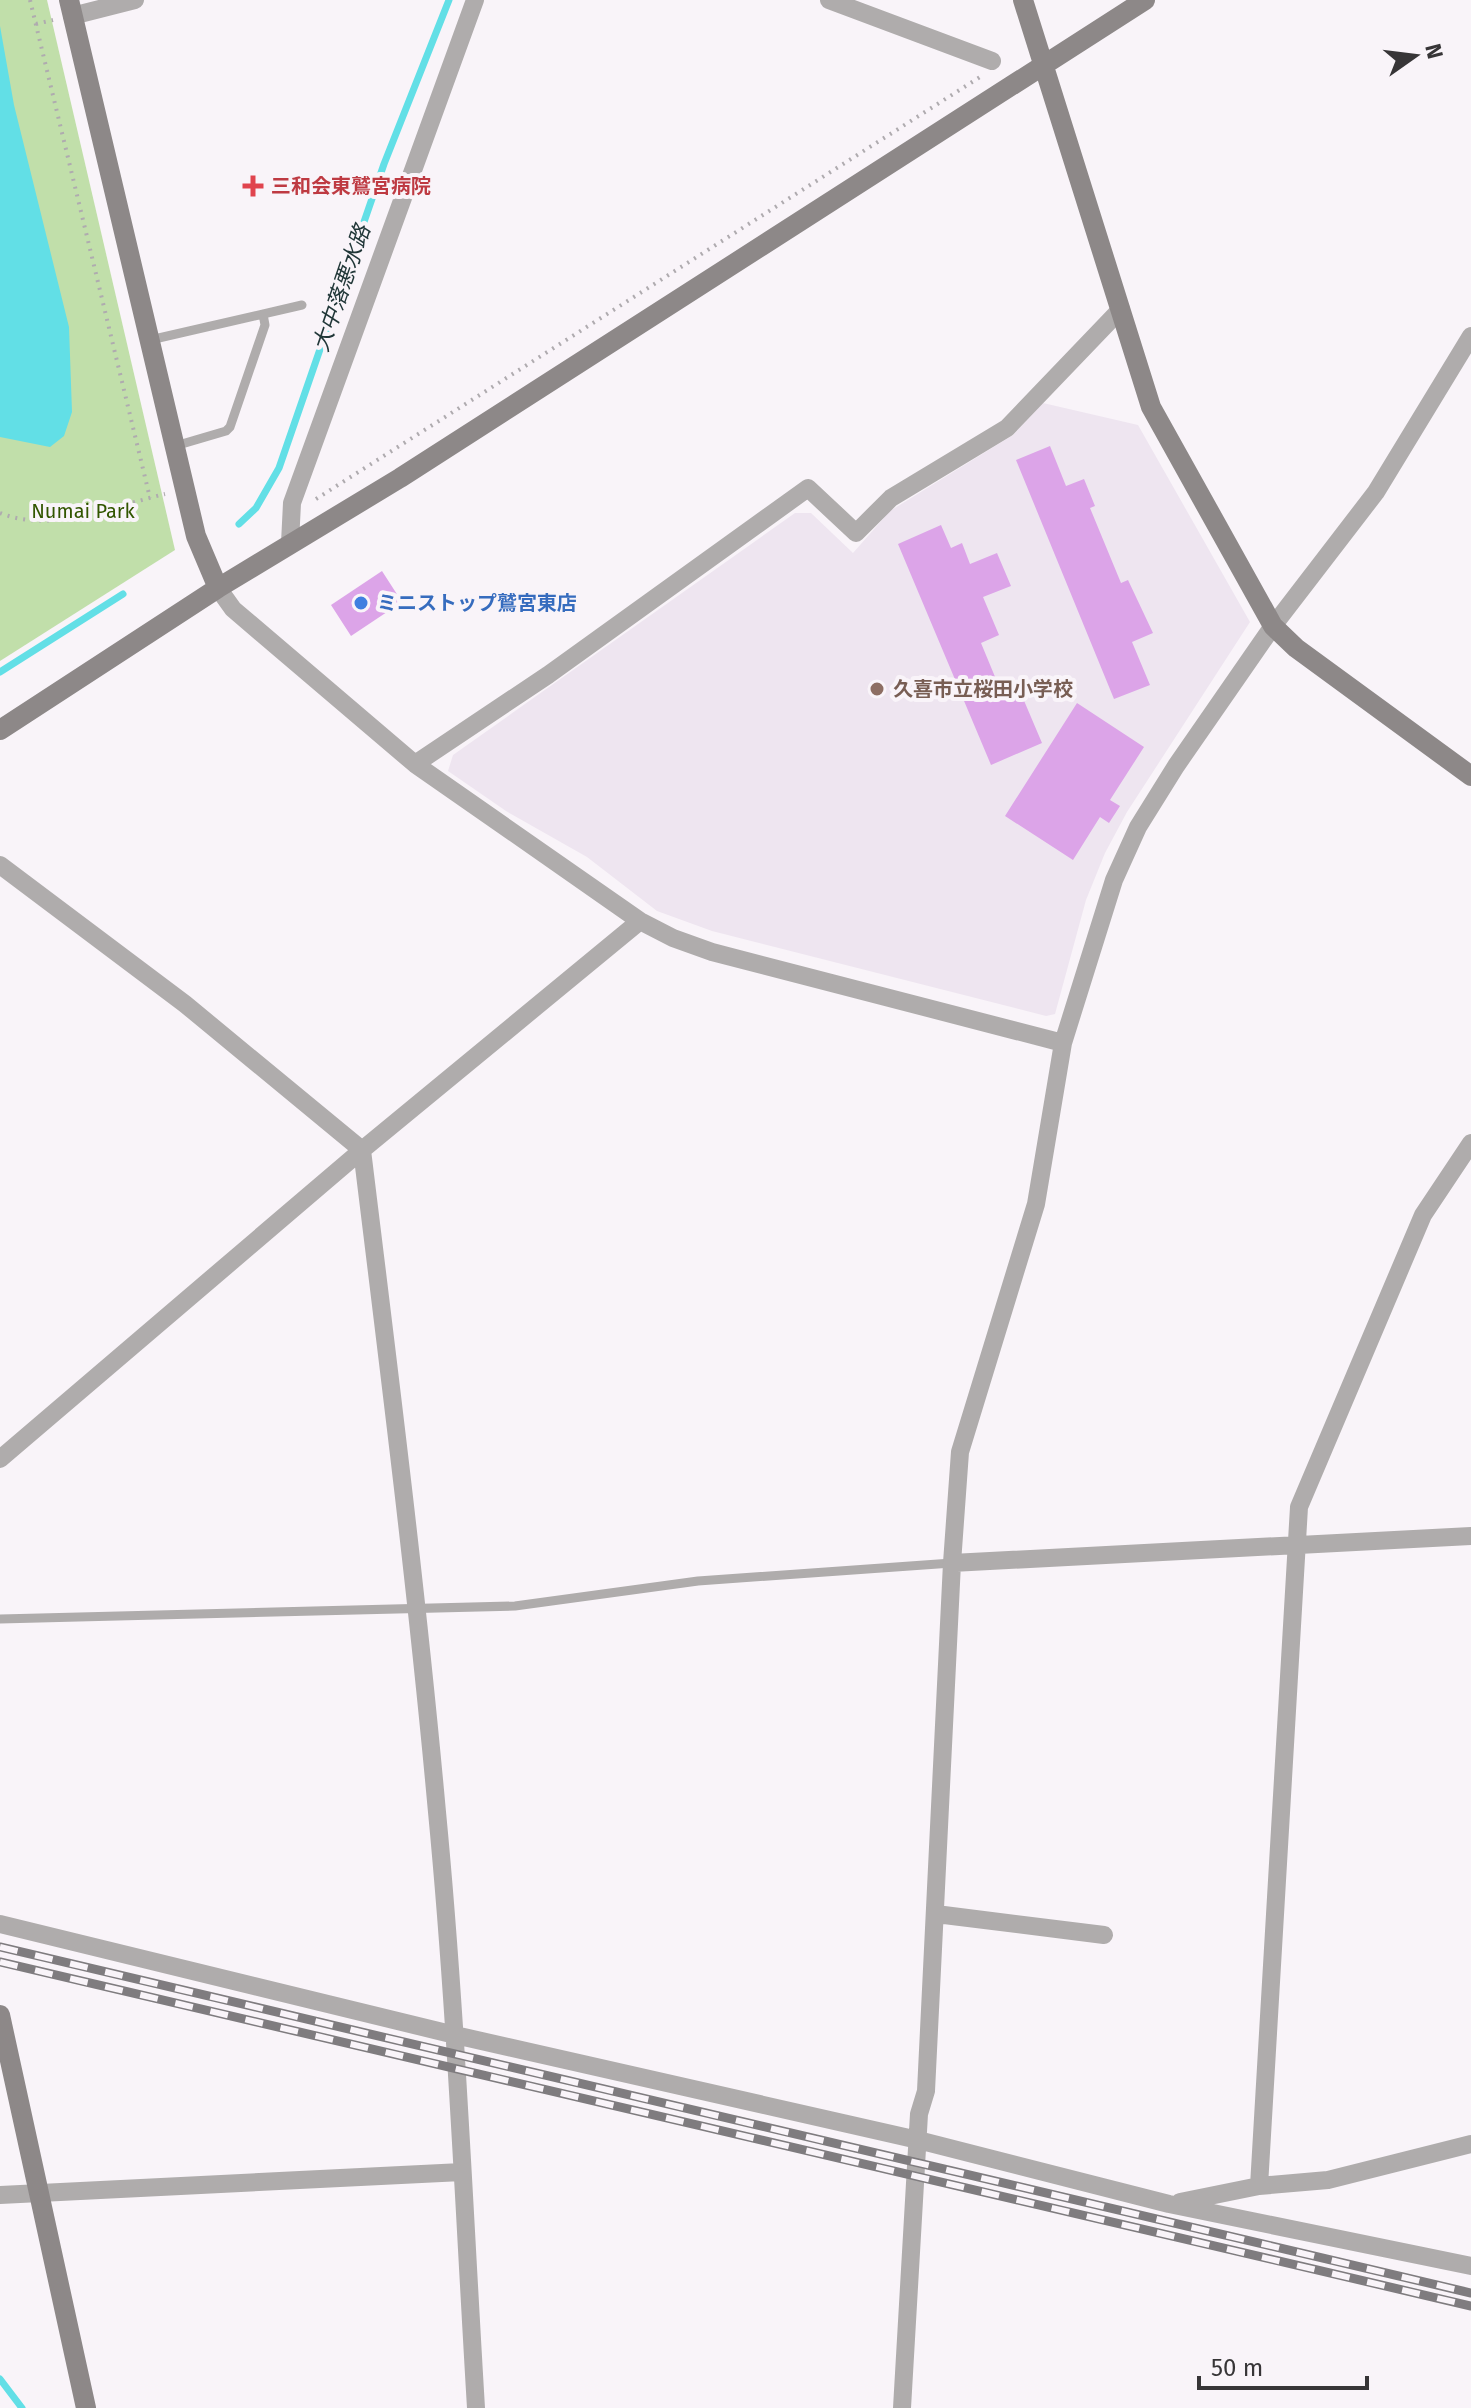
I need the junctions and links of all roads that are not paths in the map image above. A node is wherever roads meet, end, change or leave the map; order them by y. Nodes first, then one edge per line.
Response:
1 (135, 0) edge
2 (475, 0) edge
3 (829, 0) edge
4 (1023, 0) edge
5 (1145, 0) edge
6 (67, 12) edge
7 (1043, 65) junction
8 (989, 67) road end
9 (302, 305) dead end
10 (1121, 309) junction
11 (263, 314) junction
12 (1471, 336) edge
13 (150, 340) junction
14 (175, 446) junction
15 (290, 543) junction
16 (218, 588) junction
17 (1273, 626) junction
18 (0, 730) edge
19 (415, 764) junction
20 (1471, 776) edge
21 (0, 865) edge
22 (640, 921) junction
23 (1063, 1043) junction
24 (1471, 1143) edge
25 (362, 1150) junction
26 (0, 1459) edge
27 (1471, 1536) edge
28 (1299, 1545) junction
29 (952, 1563) junction
30 (418, 1608) junction
31 (0, 1619) edge
32 (936, 1914) junction
33 (0, 1924) edge
34 (1104, 1935) dead end
35 (0, 2015) edge
36 (455, 2035) junction
37 (918, 2140) junction
38 (1471, 2144) edge
39 (462, 2172) junction
40 (1259, 2186) junction
41 (0, 2195) edge
42 (40, 2195) junction
43 (1169, 2204) junction
44 (1471, 2266) edge
45 (86, 2408) edge
46 (476, 2408) edge
47 (902, 2408) edge

1 - 6 street
2 - 15 street
3 - 8 street
4 - 7 street
5 - 7 street
6 - 13 street
7 - 10 street
7 - 15 street
9 - 11 lane
10 - 17 street
10 - 19 street
11 - 13 lane
11 - 14 lane
12 - 17 street
13 - 14 street
14 - 16 street
15 - 16 street
16 - 18 street
16 - 19 street
17 - 20 street
17 - 23 street
19 - 22 street
21 - 25 street
22 - 23 street
22 - 25 street
23 - 29 street
24 - 28 street
25 - 26 street
25 - 30 street
27 - 28 street
28 - 29 street
28 - 40 street
29 - 30 lane
29 - 32 street
30 - 31 lane
30 - 36 street
32 - 34 street
32 - 37 street
33 - 36 street
35 - 42 street
36 - 37 street
36 - 39 street
37 - 43 street
37 - 47 street
38 - 40 street
39 - 42 street
39 - 46 street
40 - 43 street
41 - 42 street
42 - 45 street
43 - 44 street

